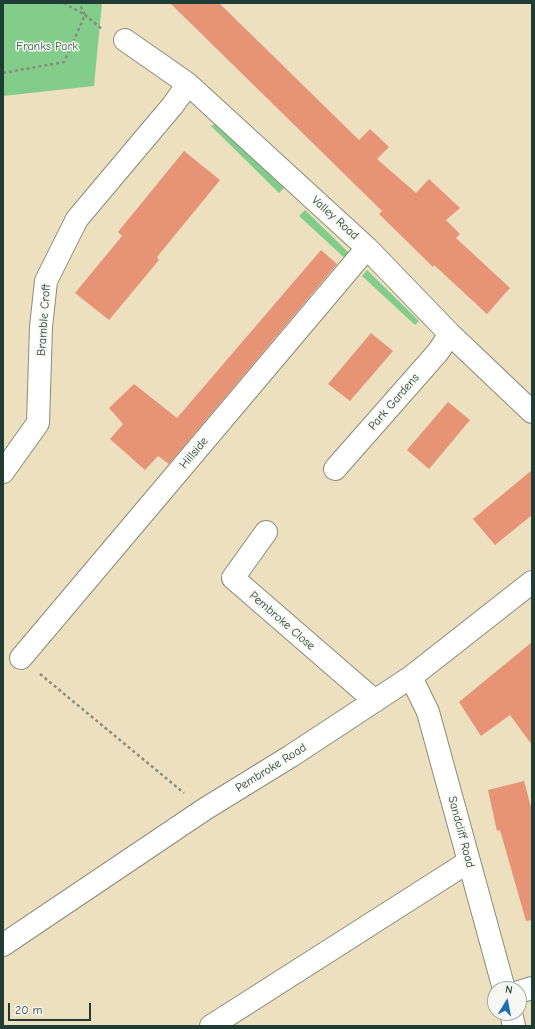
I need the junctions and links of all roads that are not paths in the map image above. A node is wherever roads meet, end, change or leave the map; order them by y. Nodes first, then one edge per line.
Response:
1 (116, 37) road end
2 (188, 84) junction
3 (367, 248) junction
4 (450, 334) junction
5 (532, 412) edge
6 (335, 469) dead end
7 (3, 472) edge
8 (266, 532) dead end
9 (532, 582) edge
10 (21, 658) road end
11 (411, 677) junction
12 (375, 701) junction
13 (468, 862) junction
14 (3, 946) edge
15 (502, 981) edge
16 (211, 1026) edge

1 - 2 street, Valley Road
2 - 3 street, Valley Road
2 - 7 street, Bramble Croft
3 - 4 street, Valley Road
3 - 10 street, Hillside
4 - 5 street, Valley Road
4 - 6 street, Park Gardens
8 - 12 street, Pembroke Close
9 - 11 street, Pembroke Road
11 - 12 street, Pembroke Road
11 - 13 street, Sandcliff Road
12 - 14 street, Pembroke Road
13 - 15 street, Sandcliff Road
13 - 16 street

